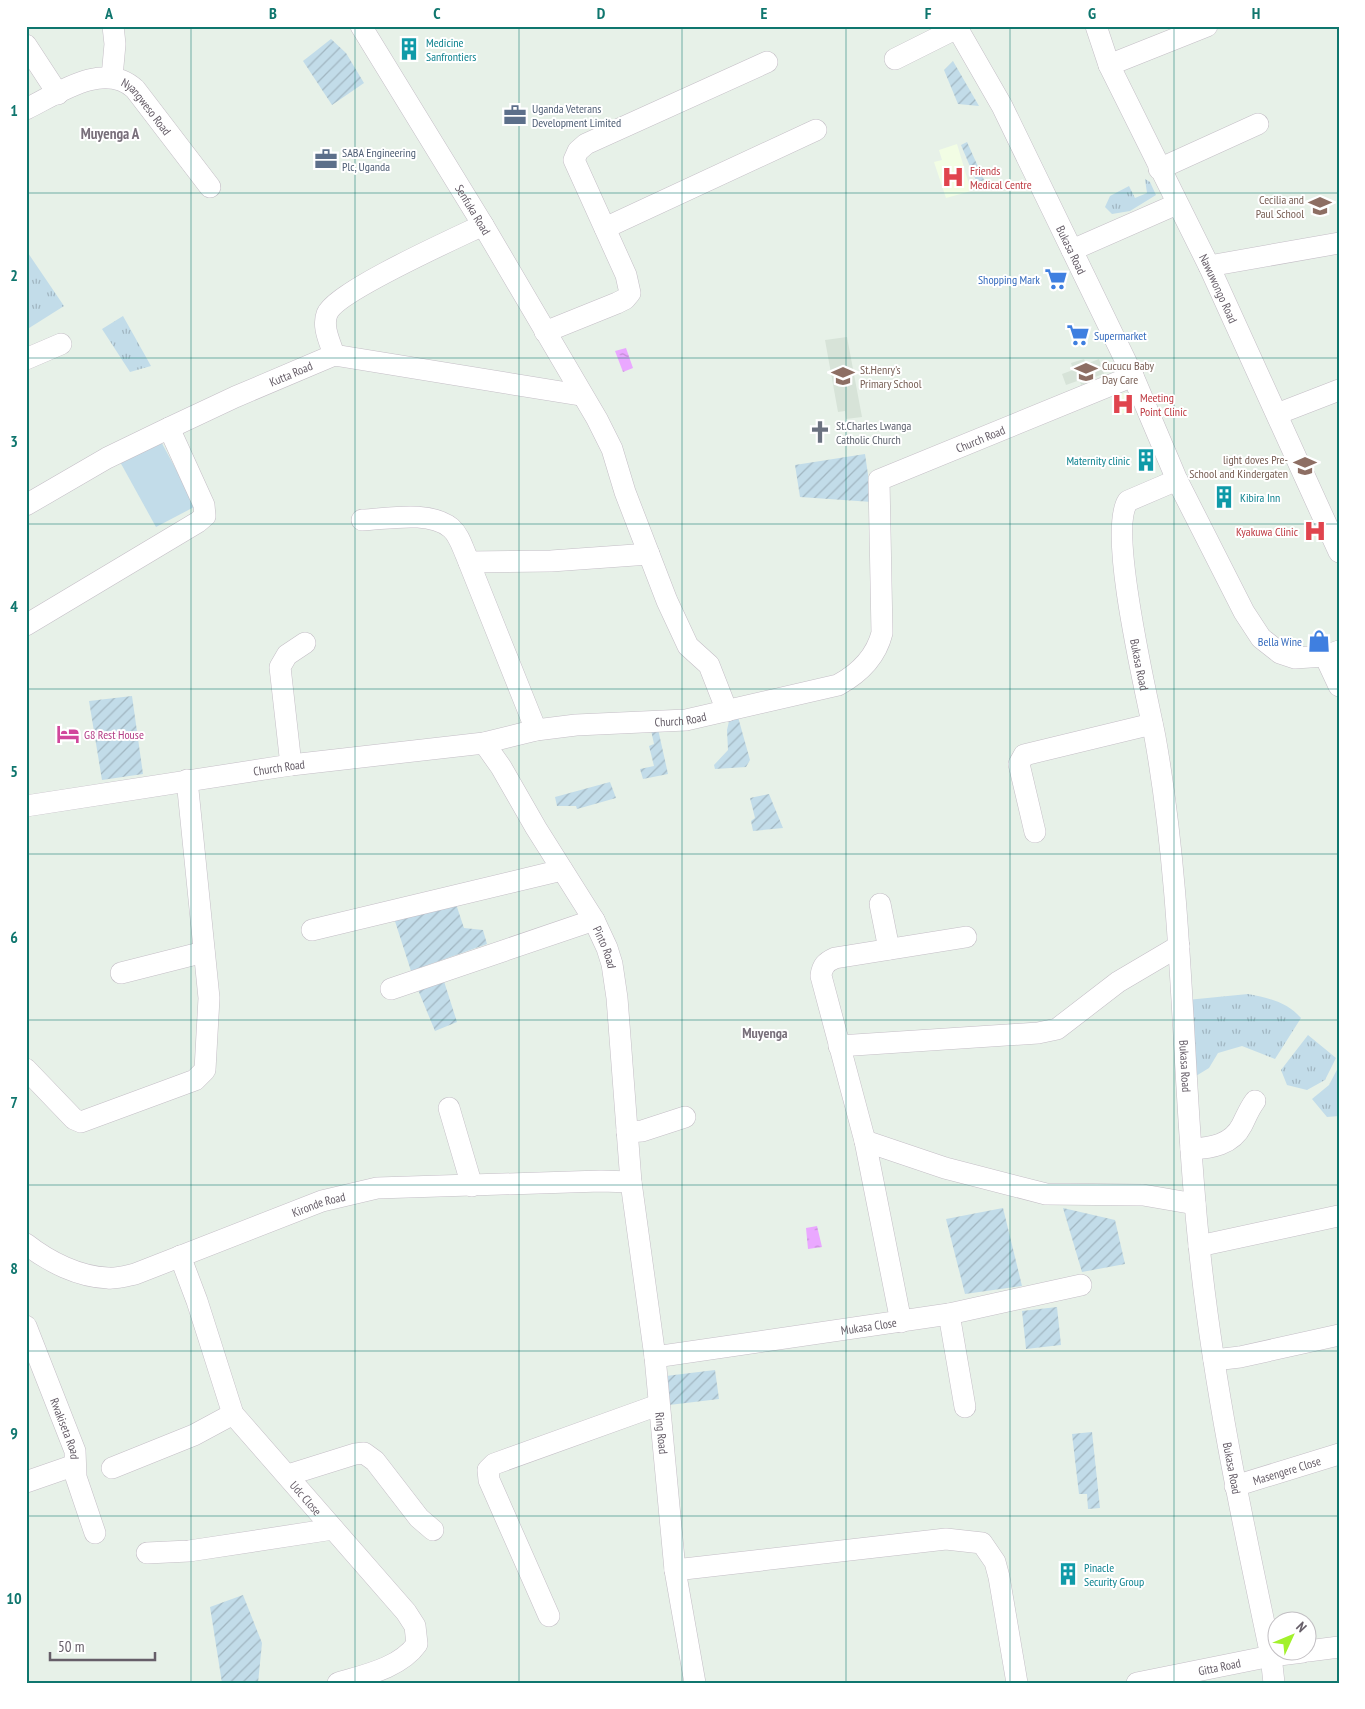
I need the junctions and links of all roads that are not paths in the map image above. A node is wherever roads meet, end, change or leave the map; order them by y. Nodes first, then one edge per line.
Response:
1 (113, 26) edge
2 (361, 26) edge
3 (1096, 26) edge
4 (1207, 26) edge
5 (957, 27) edge
6 (26, 45) edge
7 (895, 59) dead end
8 (766, 62) dead end
9 (1109, 65) junction
10 (112, 77) junction
11 (58, 94) junction
12 (26, 109) edge
13 (1258, 124) dead end
14 (816, 130) dead end
15 (1159, 169) junction
16 (210, 187) dead end
17 (1177, 204) junction
18 (483, 225) junction
19 (605, 228) junction
20 (1339, 243) edge
21 (1072, 250) junction
22 (1209, 266) junction
23 (546, 332) junction
24 (61, 344) dead end
25 (334, 355) junction
26 (26, 359) edge
27 (1133, 376) junction
28 (1339, 390) edge
29 (580, 394) junction
30 (1277, 414) junction
31 (169, 428) junction
32 (1177, 480) junction
33 (26, 505) edge
34 (362, 520) dead end
35 (1338, 547) edge
36 (649, 554) junction
37 (469, 562) junction
38 (26, 625) edge
39 (305, 643) dead end
40 (1332, 654) edge
41 (1339, 686) edge
42 (727, 711) junction
43 (1152, 724) junction
44 (536, 730) junction
45 (484, 743) junction
46 (291, 765) junction
47 (187, 780) junction
48 (26, 806) edge
49 (1035, 832) dead end
50 (562, 870) junction
51 (880, 904) dead end
52 (594, 920) junction
53 (312, 930) dead end
54 (966, 937) dead end
55 (1179, 946) junction
56 (889, 949) junction
57 (204, 952) junction
58 (121, 973) dead end
59 (391, 989) dead end
60 (839, 1046) junction
61 (26, 1069) edge
62 (1255, 1101) dead end
63 (449, 1108) dead end
64 (685, 1117) dead end
65 (627, 1132) junction
66 (865, 1141) junction
67 (1191, 1149) junction
68 (631, 1182) junction
69 (472, 1186) junction
70 (1195, 1204) junction
71 (1338, 1216) edge
72 (26, 1244) edge
73 (1199, 1246) junction
74 (180, 1256) junction
75 (1081, 1285) dead end
76 (949, 1314) junction
77 (901, 1322) junction
78 (26, 1326) edge
79 (1339, 1335) edge
80 (655, 1357) junction
81 (1214, 1360) junction
82 (658, 1405) junction
83 (965, 1407) dead end
84 (233, 1414) junction
85 (1339, 1454) edge
86 (75, 1465) junction
87 (112, 1468) dead end
88 (288, 1475) junction
89 (26, 1482) edge
90 (1235, 1486) junction
91 (333, 1529) junction
92 (433, 1530) dead end
93 (95, 1532) dead end
94 (146, 1553) dead end
95 (675, 1570) junction
96 (549, 1616) dead end
97 (1268, 1642) edge
98 (1339, 1647) edge
99 (1318, 1650) edge
100 (1268, 1657) edge
101 (1272, 1662) edge
102 (338, 1683) edge
103 (695, 1683) edge
104 (1017, 1683) edge
105 (1137, 1683) edge
106 (1274, 1683) edge

1 - 10 street
2 - 18 street, Senfuka Road
3 - 9 street, Nawuwongo Road
4 - 9 street
5 - 7 street
5 - 21 street, Bukasa Road
6 - 11 street
8 - 19 street
9 - 15 street, Nawuwongo Road
10 - 11 street, Nyangweso Road
10 - 16 street, Nyangweso Road
11 - 12 street, Nyangweso Road
13 - 15 street
14 - 19 street
15 - 17 street, Nawuwongo Road
17 - 21 street
17 - 22 street, Nawuwongo Road
18 - 23 street, Senfuka Road
18 - 25 street
19 - 23 street
20 - 22 street
21 - 27 street, Bukasa Road
22 - 30 street, Nawuwongo Road
23 - 29 street, Senfuka Road
24 - 26 street
25 - 29 street
25 - 31 street, Kutta Road
27 - 32 street, Bukasa Road
27 - 42 street, Church Road
28 - 30 street
29 - 36 street, Senfuka Road
30 - 35 street, Nawuwongo Road
31 - 33 street, Kutta Road
31 - 38 street
32 - 40 street, Bukasa Road
32 - 43 street, Bukasa Road
34 - 37 street
36 - 37 street
36 - 42 street, Senfuka Road
37 - 44 street
39 - 46 street
40 - 41 street
42 - 44 street, Church Road
43 - 49 street
43 - 55 street, Bukasa Road
44 - 45 street, Church Road
45 - 46 street, Church Road
45 - 50 street, Pinto Road
46 - 47 street, Church Road
47 - 48 street, Church Road
47 - 57 street
50 - 52 street, Pinto Road
50 - 53 street
51 - 56 street
52 - 59 street
52 - 65 street, Pinto Road
54 - 56 street
55 - 60 street
55 - 67 street, Bukasa Road
56 - 60 street
57 - 58 street
57 - 61 street
60 - 66 street
62 - 67 street
63 - 69 street
64 - 65 street
65 - 68 street, Pinto Road
66 - 70 street
66 - 77 street
67 - 70 street, Bukasa Road
68 - 69 street, Kironde Road
68 - 80 street, Ring Road
69 - 74 street, Kironde Road
70 - 73 street, Bukasa Road
71 - 73 street
72 - 74 street, Kironde Road
73 - 81 street, Bukasa Road
74 - 84 street, Udc Close
75 - 76 street, Mukasa Close
76 - 77 street, Mukasa Close
76 - 83 street
77 - 80 street, Mukasa Close
78 - 86 street, Rwakiseta Road
79 - 81 street
80 - 82 street, Ring Road
81 - 90 street, Bukasa Road
82 - 95 street, Ring Road
82 - 96 street
84 - 87 street
84 - 88 street, Udc Close
85 - 90 street, Masengere Close
86 - 89 street
86 - 93 street, Rwakiseta Road
88 - 91 street, Udc Close
88 - 92 street
90 - 97 street, Bukasa Road
91 - 94 street
91 - 102 street, Udc Close
95 - 103 street, Ring Road
95 - 104 street
98 - 99 street
100 - 105 street, Gitta Road
101 - 106 street, Bukasa Road

